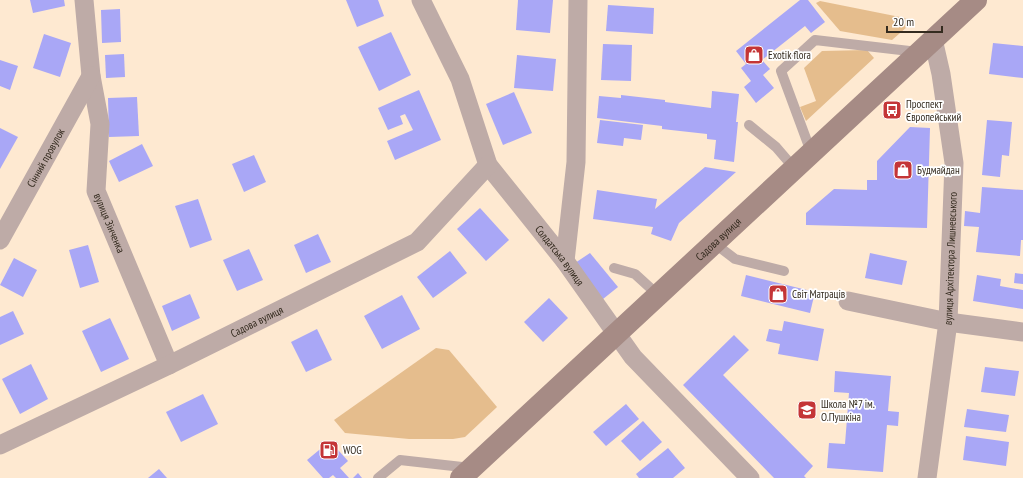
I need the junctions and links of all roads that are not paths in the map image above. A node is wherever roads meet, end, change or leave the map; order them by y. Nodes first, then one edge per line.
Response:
1 (84, 0) edge
2 (421, 0) edge
3 (578, 0) edge
4 (973, 1) edge
5 (926, 46) junction
6 (91, 76) junction
7 (749, 125) dead end
8 (811, 152) junction
9 (488, 165) junction
10 (794, 168) junction
11 (0, 240) edge
12 (714, 243) junction
13 (565, 261) junction
14 (614, 268) dead end
15 (784, 271) dead end
16 (658, 294) junction
17 (848, 301) dead end
18 (948, 322) junction
19 (1023, 332) edge
20 (616, 333) junction
21 (169, 365) junction
22 (0, 444) edge
23 (466, 473) edge
24 (378, 478) edge
25 (750, 478) edge
26 (928, 478) edge

1 - 6 street, вулиця Зінченка
2 - 9 street, Солдатська вулиця
3 - 13 street
4 - 5 main road, Садова вулиця
5 - 8 main road, Садова вулиця
5 - 8 lane
5 - 18 street, вулиця Архітектора Лишневського
6 - 11 street, Сінний провулок
6 - 21 street, вулиця Зінченка
7 - 10 lane
8 - 10 main road, Садова вулиця
9 - 13 street, Солдатська вулиця
9 - 21 street, Садова вулиця
10 - 12 main road, Садова вулиця
12 - 15 lane
12 - 16 main road, Садова вулиця
13 - 20 street, Солдатська вулиця
14 - 16 lane
16 - 20 main road, Садова вулиця
17 - 18 street
18 - 19 street
18 - 26 street, вулиця Архітектора Лишневського
20 - 23 main road, Садова вулиця
20 - 25 street, Солдатська вулиця
21 - 22 street, Садова вулиця
23 - 24 lane

